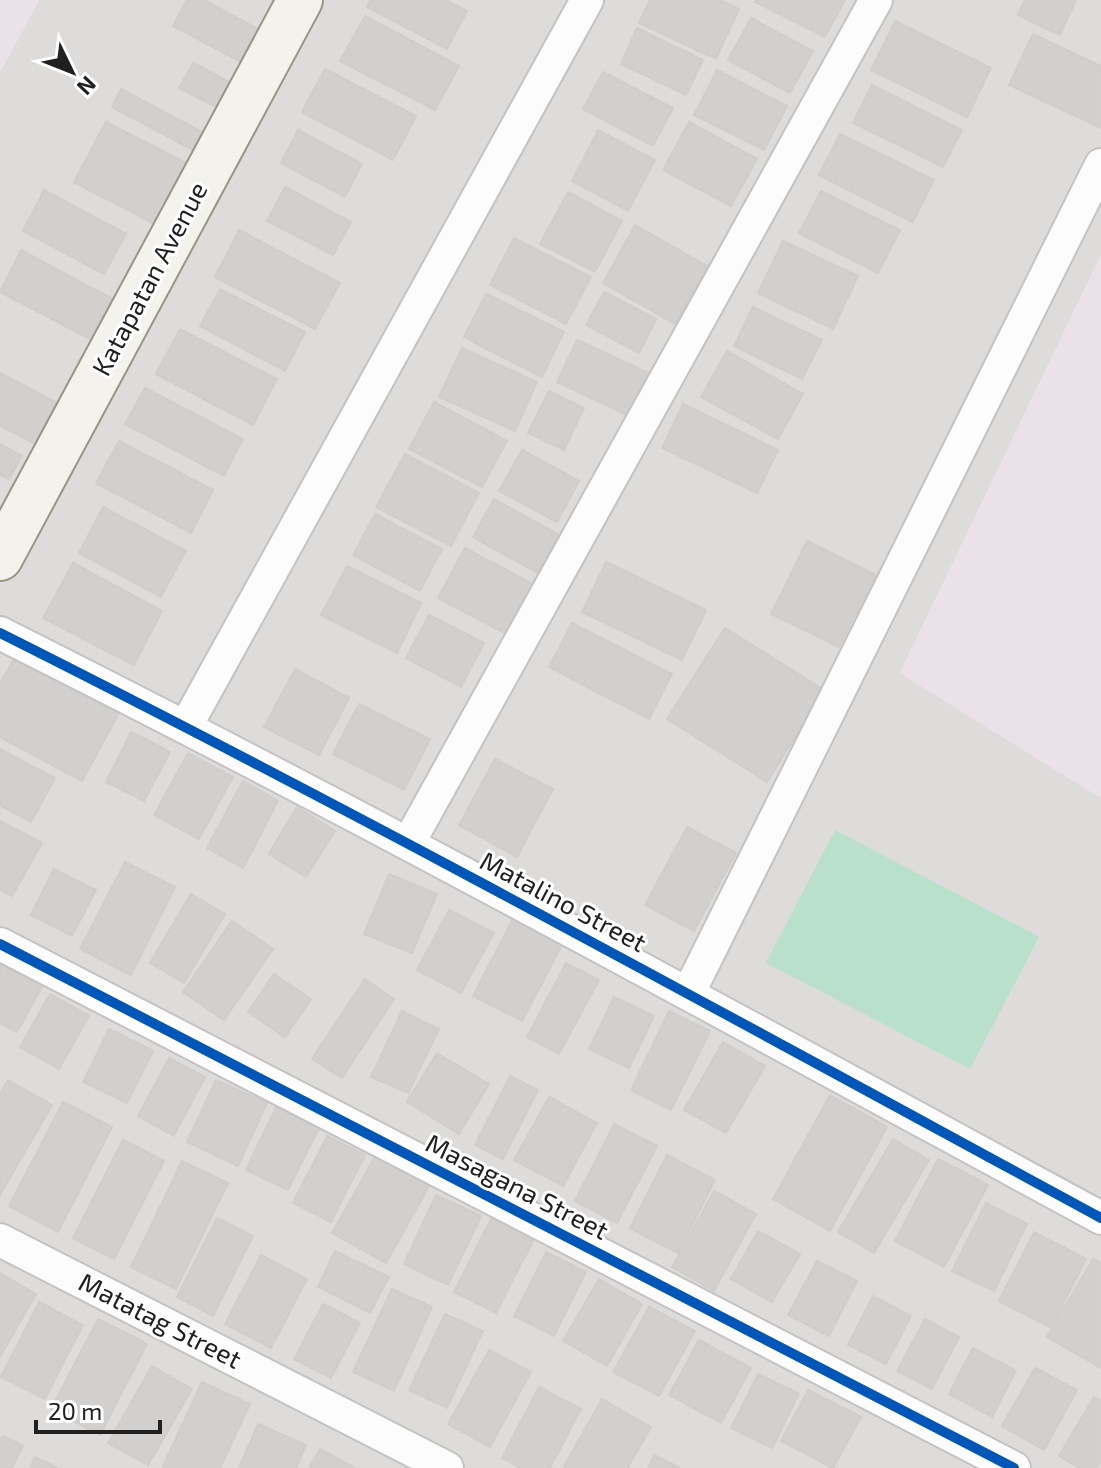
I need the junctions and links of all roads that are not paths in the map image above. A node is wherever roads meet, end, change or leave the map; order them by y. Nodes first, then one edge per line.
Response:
1 (300, 0) edge
2 (587, 0) edge
3 (876, 0) edge
4 (1101, 165) edge
5 (0, 558) edge
6 (0, 633) edge
7 (186, 726) junction
8 (408, 844) junction
9 (0, 944) edge
10 (688, 994) junction
11 (1101, 1218) edge
12 (0, 1240) edge
13 (447, 1468) edge
14 (1014, 1468) edge

1 - 5 street, Katapatan Avenue
2 - 7 street
3 - 8 street
4 - 10 street
6 - 7 street, Matalino Street
7 - 8 street, Matalino Street
8 - 10 street, Matalino Street
9 - 14 street, Masagana Street
10 - 11 street, Matalino Street
12 - 13 street, Matatag Street

